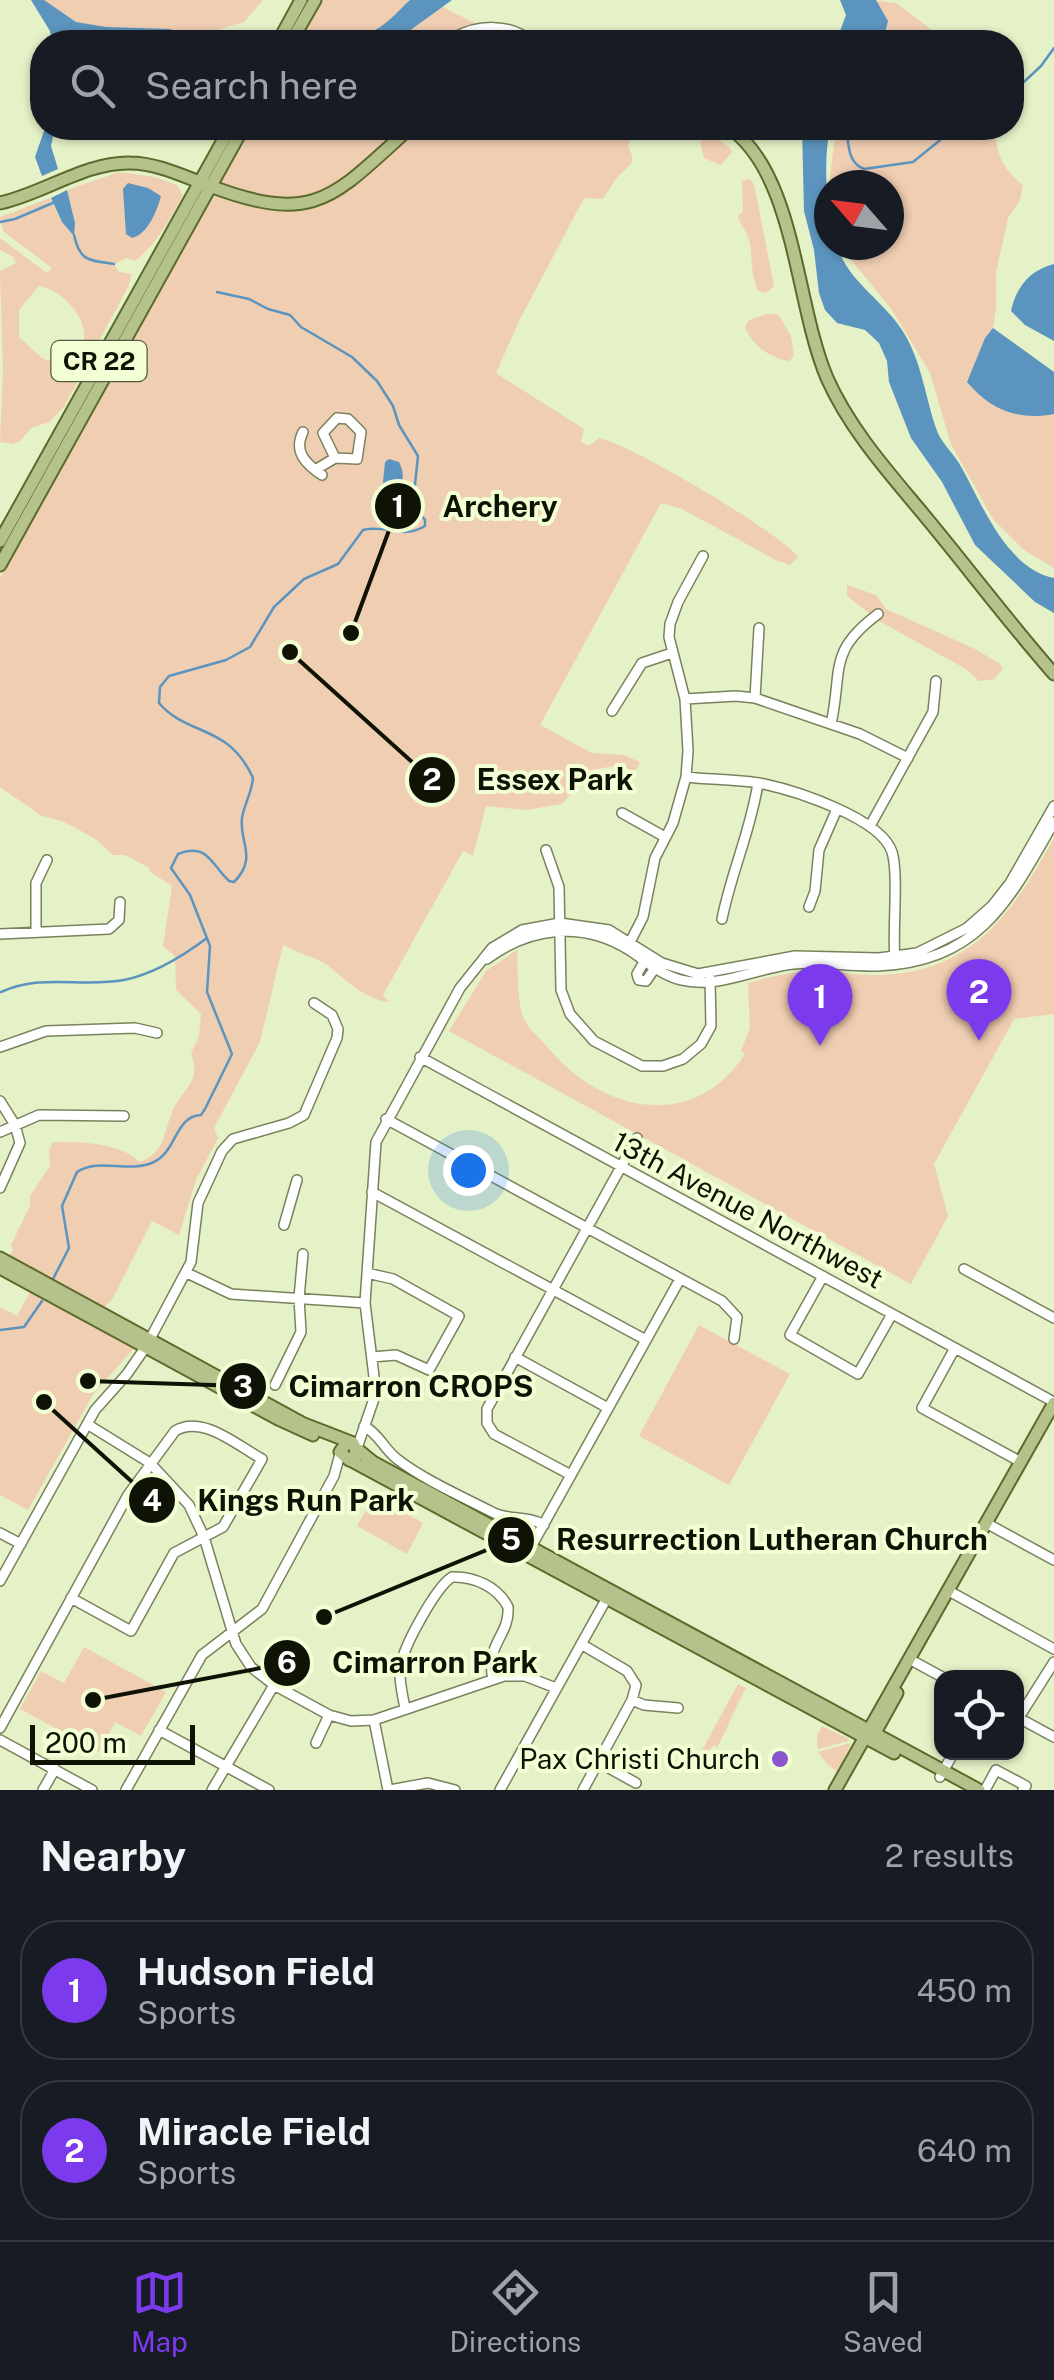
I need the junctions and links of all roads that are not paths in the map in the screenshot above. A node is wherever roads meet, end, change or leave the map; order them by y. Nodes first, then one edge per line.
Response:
1 (306, 5) edge
2 (287, 30) edge
3 (297, 30) edge
4 (472, 30) edge
5 (507, 30) edge
6 (230, 140) edge
7 (396, 140) edge
8 (743, 140) edge
9 (205, 185) junction
10 (0, 203) edge
11 (303, 432) dead end
12 (335, 458) junction
13 (0, 541) edge
14 (703, 556) dead end
15 (0, 565) edge
16 (878, 614) dead end
17 (759, 628) dead end
18 (672, 652) junction
19 (1054, 674) edge
20 (936, 682) dead end
21 (755, 698) junction
22 (684, 699) junction
23 (612, 711) dead end
24 (831, 724) junction
25 (908, 758) junction
26 (686, 776) junction
27 (758, 783) junction
28 (1054, 806) edge
29 (837, 808) junction
30 (622, 813) dead end
31 (1054, 822) edge
32 (870, 826) junction
33 (666, 837) junction
34 (546, 850) dead end
35 (47, 860) dead end
36 (120, 902) dead end
37 (810, 907) dead end
38 (722, 919) dead end
39 (560, 927) junction
40 (36, 932) junction
41 (0, 934) edge
42 (628, 945) junction
43 (895, 961) junction
44 (644, 962) junction
45 (655, 968) junction
46 (710, 978) junction
47 (314, 1004) dead end
48 (157, 1033) dead end
49 (0, 1048) edge
50 (420, 1058) junction
51 (0, 1101) edge
52 (124, 1116) dead end
53 (386, 1120) junction
54 (15, 1125) junction
55 (0, 1132) edge
56 (638, 1138) dead end
57 (621, 1168) junction
58 (296, 1180) dead end
59 (0, 1188) edge
60 (372, 1192) junction
61 (284, 1225) dead end
62 (587, 1228) junction
63 (303, 1254) dead end
64 (0, 1258) edge
65 (0, 1268) edge
66 (964, 1269) dead end
67 (186, 1272) junction
68 (368, 1273) junction
69 (823, 1276) junction
70 (680, 1278) junction
71 (553, 1290) junction
72 (298, 1298) junction
73 (365, 1303) junction
74 (892, 1314) junction
75 (1054, 1318) edge
76 (646, 1340) junction
77 (734, 1340) dead end
78 (147, 1343) junction
79 (954, 1348) junction
80 (515, 1357) junction
81 (372, 1358) junction
82 (275, 1384) dead end
83 (1054, 1402) edge
84 (608, 1408) junction
85 (87, 1424) junction
86 (364, 1426) junction
87 (349, 1451) junction
88 (1021, 1462) junction
89 (150, 1463) junction
90 (571, 1475) junction
91 (986, 1523) junction
92 (544, 1525) junction
93 (0, 1533) edge
94 (204, 1537) junction
95 (501, 1542) junction
96 (20, 1544) junction
97 (532, 1547) junction
98 (1054, 1560) edge
99 (0, 1582) edge
100 (949, 1591) junction
101 (608, 1595) junction
102 (72, 1598) junction
103 (232, 1631) junction
104 (581, 1644) junction
105 (1054, 1650) edge
106 (909, 1662) junction
107 (1054, 1662) edge
108 (934, 1673) edge
109 (493, 1679) junction
110 (274, 1685) junction
111 (556, 1688) junction
112 (632, 1700) junction
113 (678, 1708) dead end
114 (405, 1710) junction
115 (1024, 1710) edge
116 (329, 1716) junction
117 (374, 1720) junction
118 (1024, 1722) edge
119 (0, 1728) edge
120 (159, 1730) junction
121 (869, 1736) junction
122 (1054, 1737) edge
123 (0, 1740) edge
124 (316, 1743) dead end
125 (950, 1760) edge
126 (598, 1762) junction
127 (224, 1766) junction
128 (55, 1770) junction
129 (942, 1774) junction
130 (636, 1783) dead end
131 (43, 1790) edge
132 (92, 1790) edge
133 (126, 1790) edge
134 (212, 1790) edge
135 (268, 1790) edge
136 (389, 1790) edge
137 (455, 1790) edge
138 (500, 1790) edge
139 (583, 1790) edge
140 (835, 1790) edge
141 (843, 1790) edge
142 (964, 1790) edge
143 (982, 1790) edge
144 (1024, 1790) edge

1 - 2 main road
1 - 3 main road
4 - 5 street
6 - 9 main road, CR 22
7 - 9 main road
8 - 19 main road
9 - 10 main road
9 - 13 main road, CR 22
9 - 15 main road, CR 22
11 - 12 street
12 - 12 street
14 - 18 street
16 - 24 street
17 - 21 street
18 - 22 street
18 - 23 street
20 - 25 street
21 - 22 street
21 - 24 street
22 - 26 street
24 - 25 street
25 - 32 street
26 - 27 street
26 - 33 street
27 - 29 street
27 - 38 street
28 - 43 street
29 - 32 street
29 - 37 street
30 - 33 street
31 - 43 street
32 - 43 street
33 - 42 street
34 - 39 street
35 - 40 street
36 - 40 street
39 - 42 street
39 - 46 street
39 - 50 street
40 - 41 street
42 - 44 street
42 - 46 street
43 - 46 street
44 - 45 street
44 - 45 street
45 - 46 street
47 - 67 street
48 - 49 street
50 - 53 street
50 - 57 street, 13th Avenue Northwest
51 - 54 street
52 - 54 street
53 - 60 street
53 - 62 street
54 - 55 street
54 - 59 street
56 - 57 street
57 - 62 street
57 - 69 street, 13th Avenue Northwest
58 - 61 street
60 - 68 street
60 - 71 street
62 - 70 street
62 - 71 street
63 - 72 street
64 - 78 main road
65 - 78 main road
66 - 75 street
67 - 72 street
67 - 78 street
68 - 73 street
68 - 81 street
69 - 74 street, 13th Avenue Northwest
69 - 74 street
70 - 76 street
70 - 77 street
71 - 76 street
71 - 80 street
72 - 73 street
72 - 82 street
73 - 81 street
74 - 79 street, 13th Avenue Northwest
76 - 84 street
78 - 85 street
78 - 87 main road
78 - 87 main road
79 - 83 street, 13th Avenue Northwest
79 - 88 street
80 - 84 street
80 - 90 street
81 - 86 street
83 - 88 main road
84 - 90 street
85 - 89 street
85 - 96 street
86 - 87 street
86 - 92 street
87 - 95 main road
87 - 97 main road
87 - 103 street
88 - 91 main road
89 - 94 street
89 - 94 street
89 - 102 street
90 - 92 street
91 - 98 street
91 - 100 main road
92 - 97 street
93 - 96 street
94 - 102 street
94 - 103 street
95 - 97 main road
95 - 101 main road
96 - 99 street
97 - 101 main road
100 - 105 street
100 - 106 main road
101 - 104 street
101 - 121 main road
102 - 119 street
103 - 110 street
103 - 120 street
104 - 111 street
104 - 112 street
106 - 108 street
106 - 121 main road
107 - 115 street
109 - 111 street
109 - 114 street
109 - 114 street
110 - 116 street
110 - 127 street
111 - 138 street
112 - 113 street
112 - 126 street
114 - 117 street
116 - 117 street
116 - 124 street
117 - 136 street
118 - 122 street
120 - 127 street
120 - 133 street
121 - 129 main road
121 - 140 main road
121 - 141 main road
123 - 128 street
125 - 129 street
126 - 130 street
126 - 139 street
127 - 134 street
127 - 135 street
128 - 131 street
128 - 132 street
129 - 142 main road
129 - 143 main road
136 - 137 street
143 - 144 street

